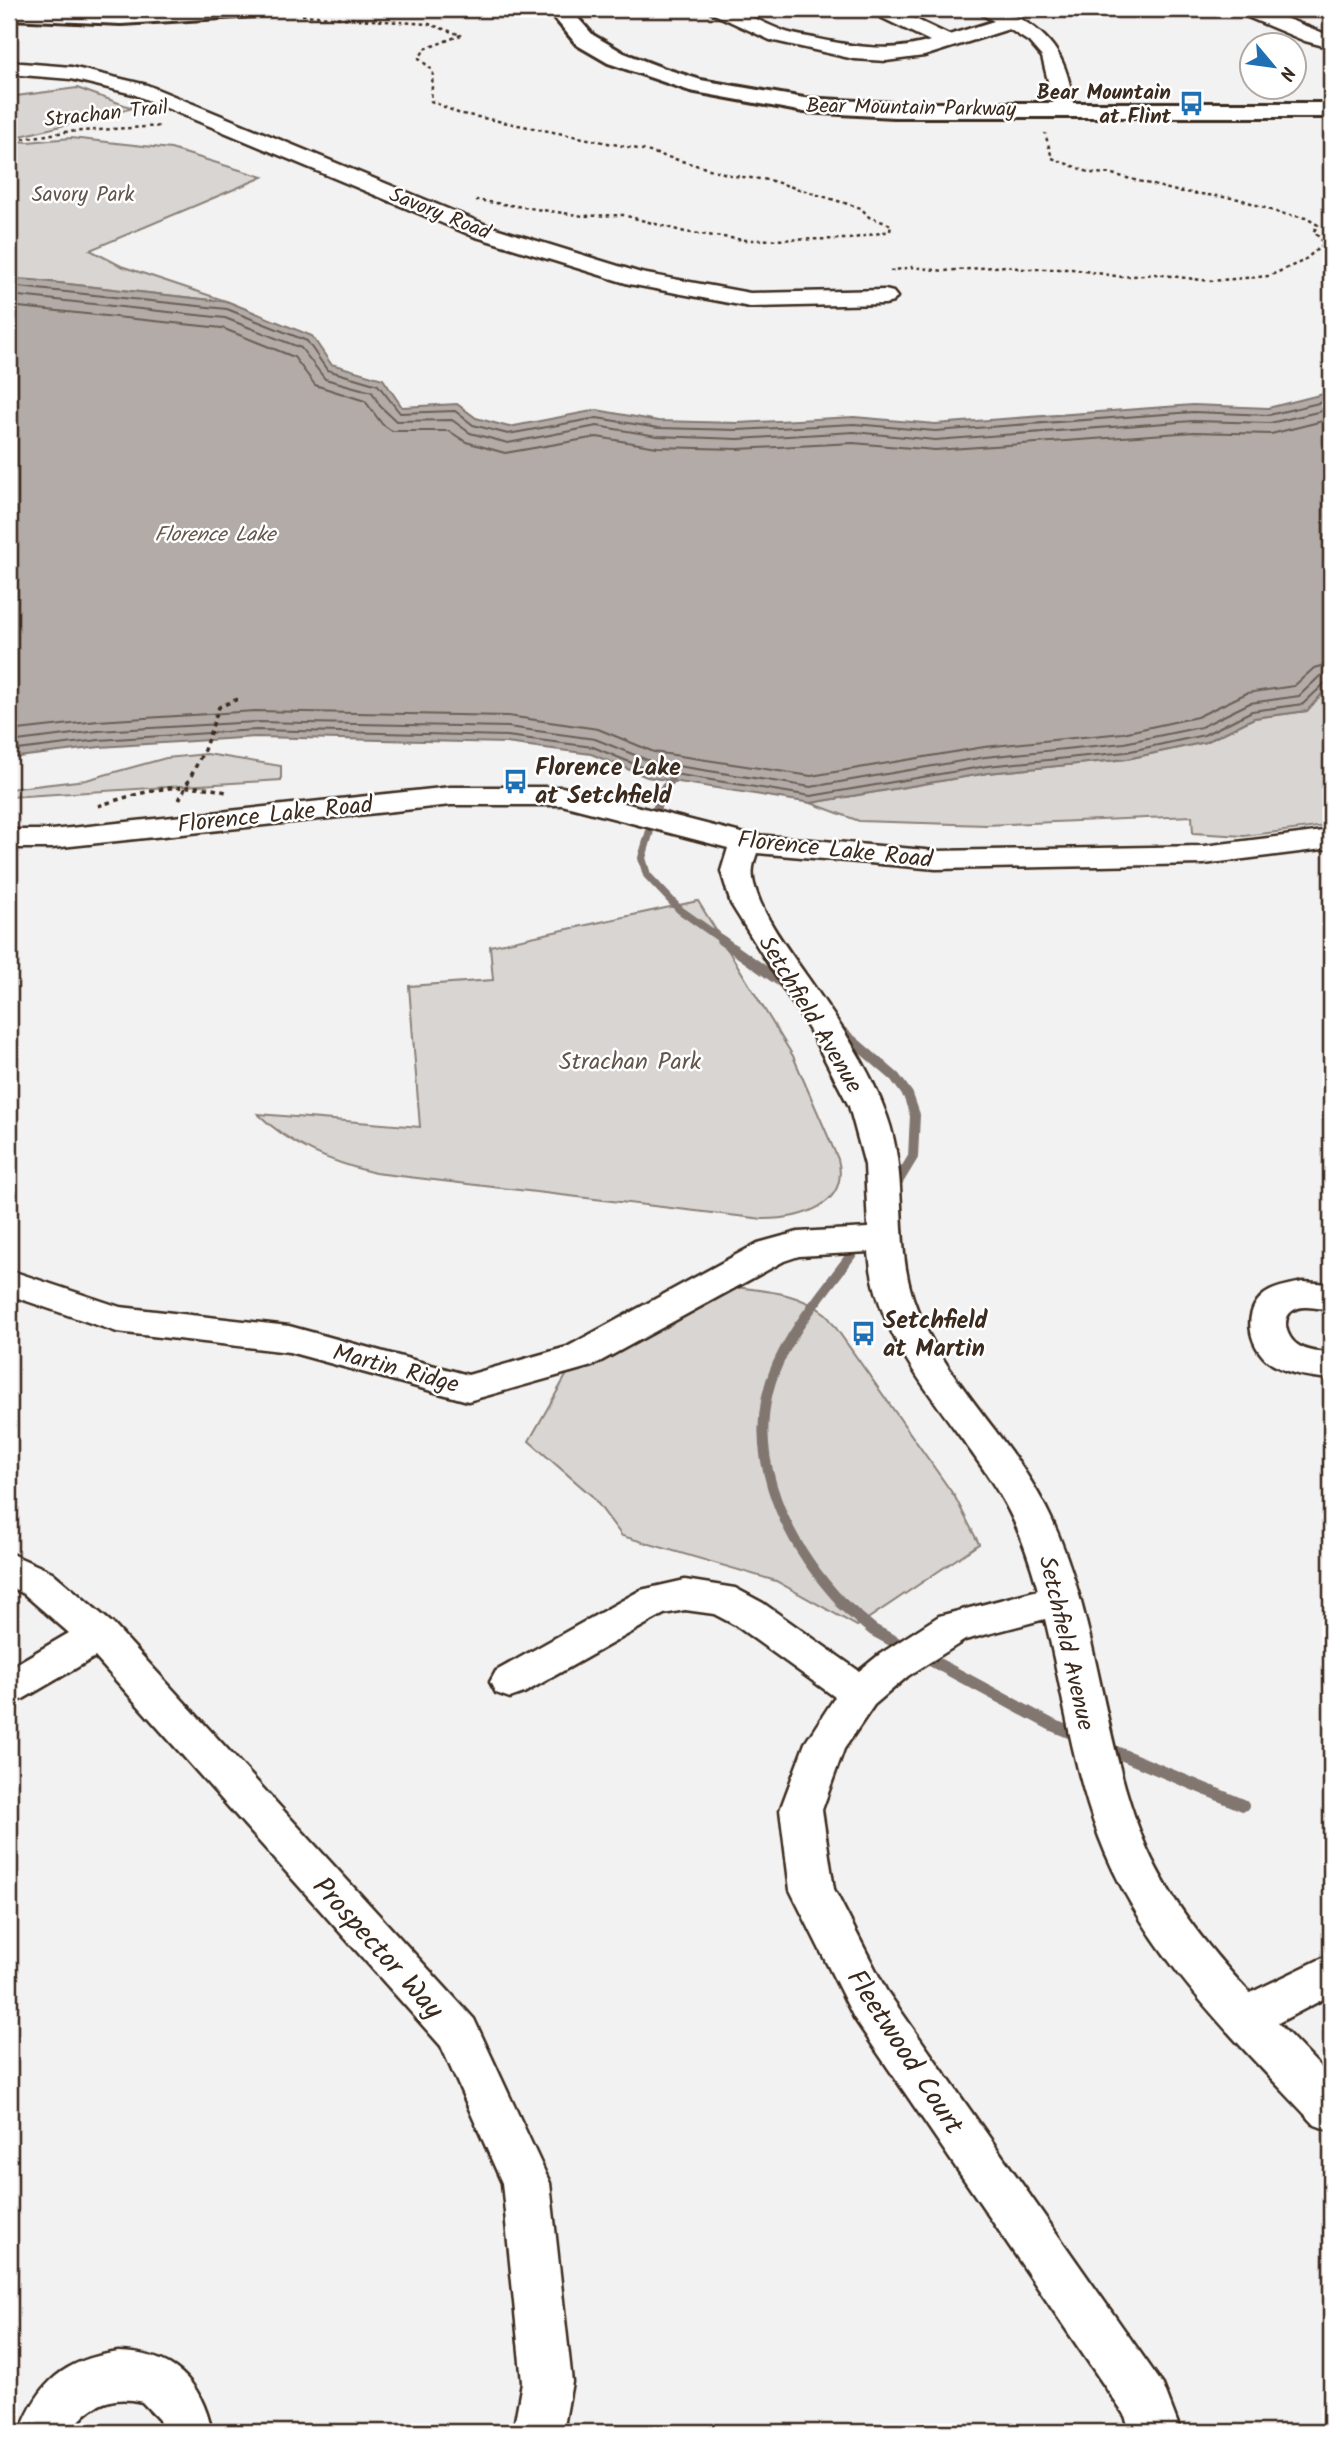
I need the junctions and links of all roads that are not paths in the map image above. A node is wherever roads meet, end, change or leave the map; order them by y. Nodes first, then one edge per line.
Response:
1 (256, 9) edge
2 (558, 9) edge
3 (719, 9) edge
4 (879, 9) edge
5 (985, 9) edge
6 (1245, 9) edge
7 (9, 12) edge
8 (1010, 22) junction
9 (948, 41) junction
10 (1331, 42) edge
11 (9, 68) edge
12 (1063, 109) junction
13 (1331, 110) edge
14 (885, 297) dead end
15 (9, 839) edge
16 (1331, 839) edge
17 (745, 844) junction
18 (885, 1239) junction
19 (9, 1282) edge
20 (1331, 1297) edge
21 (1331, 1366) edge
22 (9, 1568) edge
23 (1061, 1600) junction
24 (99, 1635) junction
25 (510, 1682) dead end
26 (9, 1688) edge
27 (860, 1693) junction
28 (1331, 1973) edge
29 (1246, 2017) junction
30 (1331, 2110) edge
31 (45, 2432) edge
32 (187, 2432) edge
33 (538, 2432) edge
34 (1156, 2432) edge

1 - 7 street
2 - 12 street, Bear Mountain Parkway
3 - 9 street
4 - 9 street
5 - 8 street
6 - 10 street
8 - 9 street
8 - 12 street
11 - 14 street, Savory Road
12 - 13 street, Bear Mountain Parkway
15 - 17 street, Florence Lake Road
16 - 17 street, Florence Lake Road
17 - 18 street, Setchfield Avenue
18 - 19 street, Martin Ridge
18 - 23 street, Setchfield Avenue
20 - 21 street
22 - 24 street, Prospector Way
23 - 27 street, Fleetwood Court
23 - 29 street, Setchfield Avenue
24 - 26 street
24 - 33 street, Prospector Way
25 - 27 street
27 - 34 street, Fleetwood Court
28 - 29 street
29 - 30 street, Setchfield Avenue
31 - 32 street

